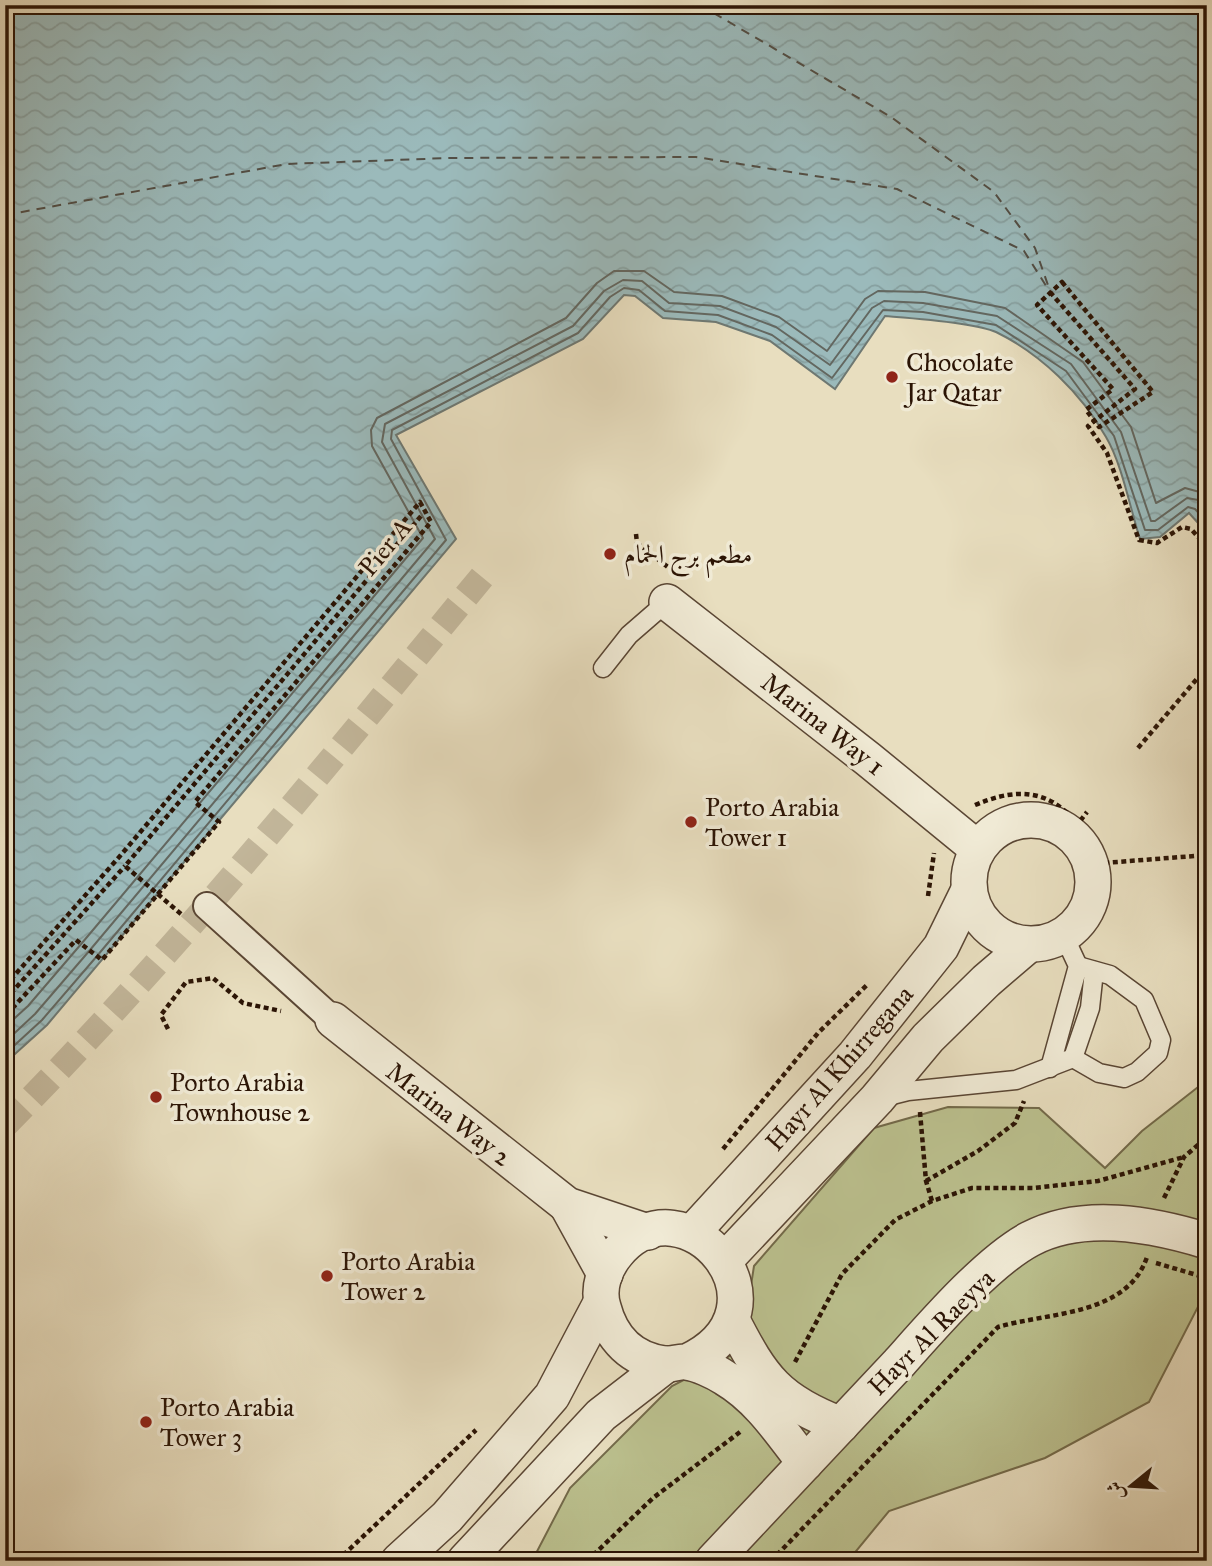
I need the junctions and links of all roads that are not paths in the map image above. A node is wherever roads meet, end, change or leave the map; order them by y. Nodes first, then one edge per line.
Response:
1 (672, 588) joint
2 (603, 668) dead end
3 (978, 849) junction
4 (969, 890) junction
5 (195, 911) road end
6 (1028, 945) junction
7 (1079, 958) junction
8 (333, 1020) joint
9 (1073, 1058) junction
10 (1042, 1071) junction
11 (877, 1099) junction
12 (567, 1205) junction
13 (648, 1232) junction
14 (692, 1233) junction
15 (1207, 1241) edge
16 (725, 1260) junction
17 (603, 1288) junction
18 (732, 1320) junction
19 (677, 1363) junction
20 (841, 1425) junction
21 (805, 1463) junction
22 (399, 1561) edge
23 (465, 1561) edge
24 (713, 1561) edge

1 - 2 lane
1 - 3 street, Marina Way 1
3 - 4 street
3 - 7 street
4 - 6 street
4 - 14 street, Hayr Al Khirregana
5 - 8 street
6 - 7 street
6 - 11 street, Hayr Al Khirregana
7 - 9 lane
7 - 9 lane
7 - 10 lane
8 - 12 street, Marina Way 2
9 - 10 lane
10 - 11 lane
11 - 16 street, Hayr Al Khirregana
12 - 13 street, Marina Way 2
12 - 17 street, Marina Way 2
13 - 14 street
13 - 17 street
14 - 16 street
15 - 20 street, Hayr Al Raeyya
16 - 18 street
17 - 19 street
17 - 22 street
18 - 19 street
18 - 20 street
19 - 21 street
19 - 23 street
20 - 21 street, Hayr Al Raeyya
21 - 24 street, Hayr Al Raeyya

